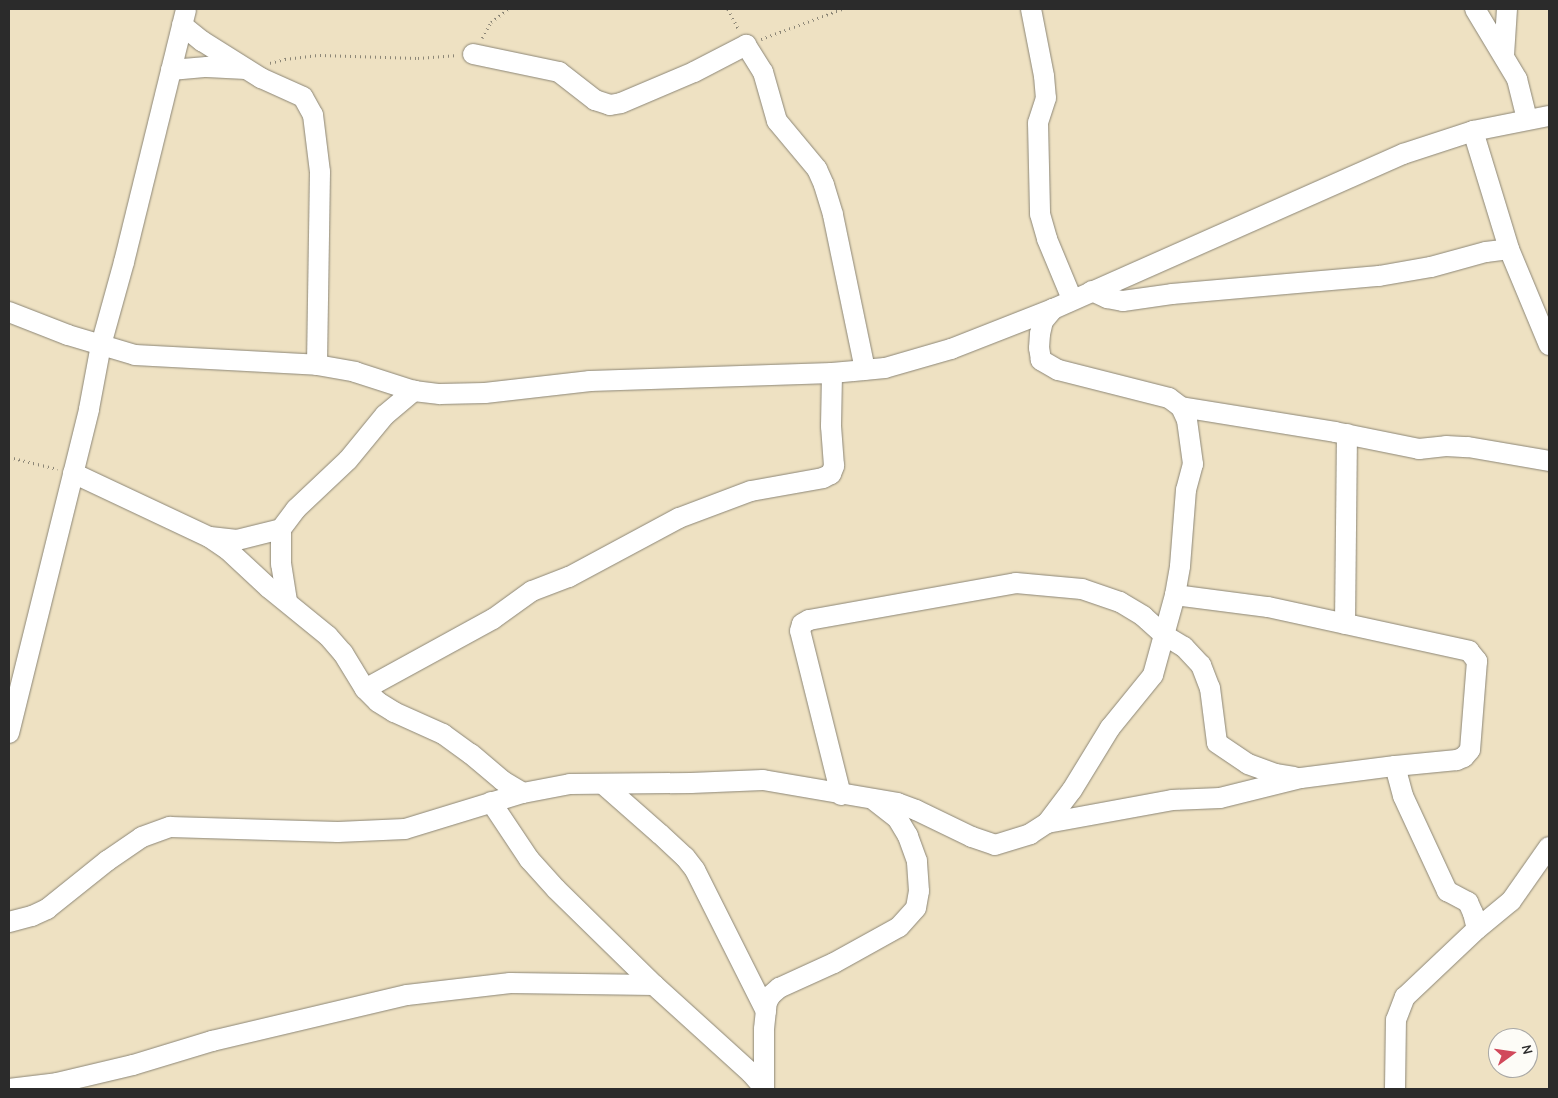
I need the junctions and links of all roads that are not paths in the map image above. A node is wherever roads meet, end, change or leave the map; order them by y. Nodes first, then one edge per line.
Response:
1 (1031, 9) edge
2 (1475, 9) edge
3 (1506, 9) edge
4 (184, 17) edge
5 (474, 54) road end
6 (1504, 55) junction
7 (171, 70) junction
8 (251, 72) junction
9 (1549, 116) edge
10 (1527, 119) junction
11 (1473, 131) junction
12 (1510, 249) junction
13 (1092, 291) junction
14 (1072, 299) junction
15 (1053, 308) junction
16 (9, 312) edge
17 (101, 345) junction
18 (1549, 345) edge
19 (318, 364) junction
20 (865, 370) junction
21 (832, 373) junction
22 (414, 391) junction
23 (1181, 407) junction
24 (1347, 434) junction
25 (1549, 462) edge
26 (73, 473) junction
27 (281, 529) junction
28 (209, 537) junction
29 (1175, 595) junction
30 (287, 601) junction
31 (1345, 624) junction
32 (1164, 636) junction
33 (365, 689) junction
34 (9, 733) edge
35 (1395, 766) junction
36 (1301, 778) junction
37 (603, 784) junction
38 (524, 793) junction
39 (840, 795) junction
40 (874, 801) junction
41 (490, 802) junction
42 (1047, 823) junction
43 (1549, 848) edge
44 (9, 922) edge
45 (1477, 929) junction
46 (654, 985) junction
47 (766, 1011) junction
48 (9, 1089) edge
49 (764, 1089) edge
50 (1395, 1089) edge

1 - 14 street
2 - 6 street
3 - 6 street
4 - 7 street
4 - 8 street
5 - 20 street
6 - 10 street
7 - 8 street
7 - 17 street
8 - 19 street
9 - 10 street
10 - 11 street
11 - 12 street
11 - 13 street
12 - 13 street
12 - 18 street
13 - 14 street
14 - 15 street
15 - 20 street
15 - 23 street
16 - 17 street
17 - 19 street
17 - 26 street
19 - 22 street
20 - 21 street
21 - 22 street
21 - 33 street
22 - 27 street
23 - 24 street
23 - 29 street
24 - 25 street
24 - 31 street
26 - 28 street
26 - 34 street
27 - 28 street
27 - 30 street
28 - 30 street
29 - 31 street
29 - 32 street
30 - 33 street
31 - 35 street
32 - 36 street
32 - 39 street
32 - 42 street
33 - 38 street
35 - 36 street
35 - 45 street
36 - 42 street
37 - 38 street
37 - 39 street
37 - 47 street
38 - 41 street
39 - 40 street
40 - 42 street
40 - 47 street
41 - 44 street
41 - 46 street
43 - 45 street
45 - 50 street
46 - 48 street
46 - 49 street
47 - 49 street

